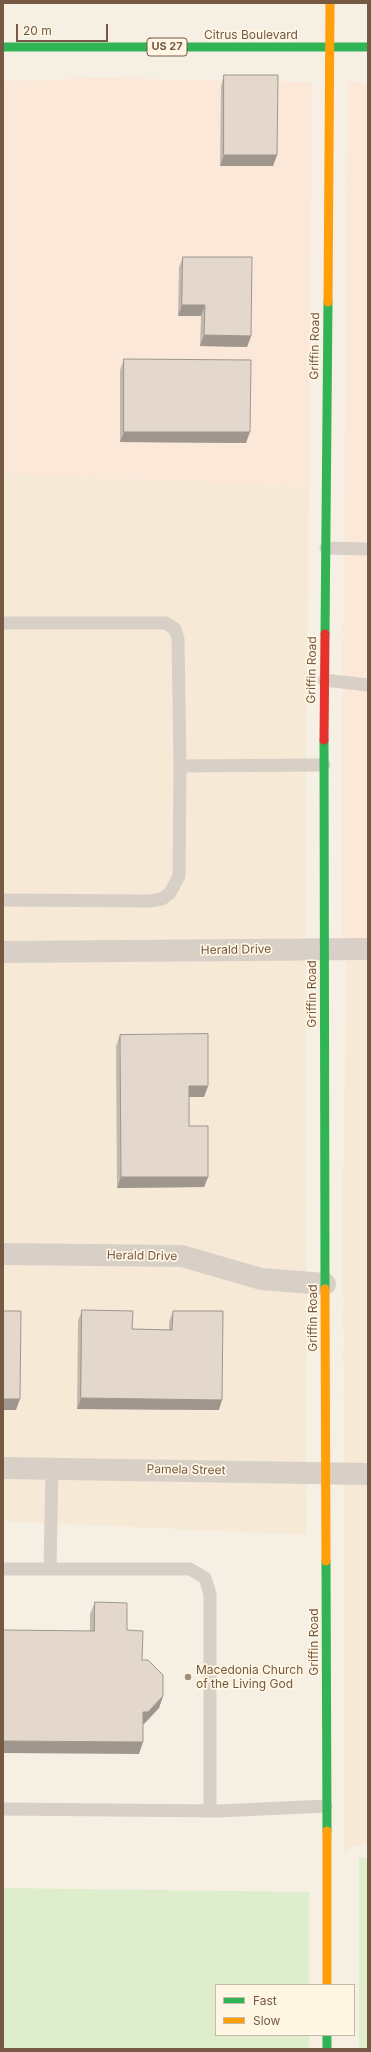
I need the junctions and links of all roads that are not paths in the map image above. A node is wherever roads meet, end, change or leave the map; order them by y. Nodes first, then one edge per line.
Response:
1 (330, 3) edge
2 (3, 47) edge
3 (330, 47) junction
4 (368, 47) edge
5 (326, 548) junction
6 (368, 549) edge
7 (3, 624) edge
8 (324, 680) junction
9 (368, 685) edge
10 (324, 765) junction
11 (180, 766) junction
12 (3, 900) edge
13 (324, 949) junction
14 (368, 949) edge
15 (3, 952) edge
16 (3, 1254) edge
17 (325, 1284) junction
18 (3, 1468) edge
19 (52, 1468) junction
20 (325, 1472) junction
21 (368, 1474) edge
22 (3, 1569) edge
23 (50, 1569) junction
24 (326, 1806) junction
25 (3, 1809) edge
26 (210, 1811) junction
27 (327, 1984) edge
28 (327, 2036) edge
29 (327, 2049) edge

1 - 3 main road, Griffin Road
2 - 3 main road, Citrus Boulevard / US 27
3 - 4 main road, US 27
3 - 5 main road, Griffin Road
5 - 6 lane
5 - 8 main road, Griffin Road
7 - 11 lane
8 - 9 lane
8 - 10 main road, Griffin Road
10 - 11 lane
10 - 13 main road, Griffin Road
11 - 12 lane
13 - 14 street, Herald Drive
13 - 15 street, Herald Drive
13 - 17 main road, Griffin Road
16 - 17 street, Herald Drive
17 - 20 main road, Griffin Road
18 - 19 street, Pamela Street
19 - 20 street, Pamela Street
19 - 23 lane
20 - 21 street, Pamela Street
20 - 24 main road, Griffin Road
22 - 23 lane
23 - 26 lane
24 - 26 lane
24 - 27 main road, Griffin Road
25 - 26 lane
28 - 29 main road

